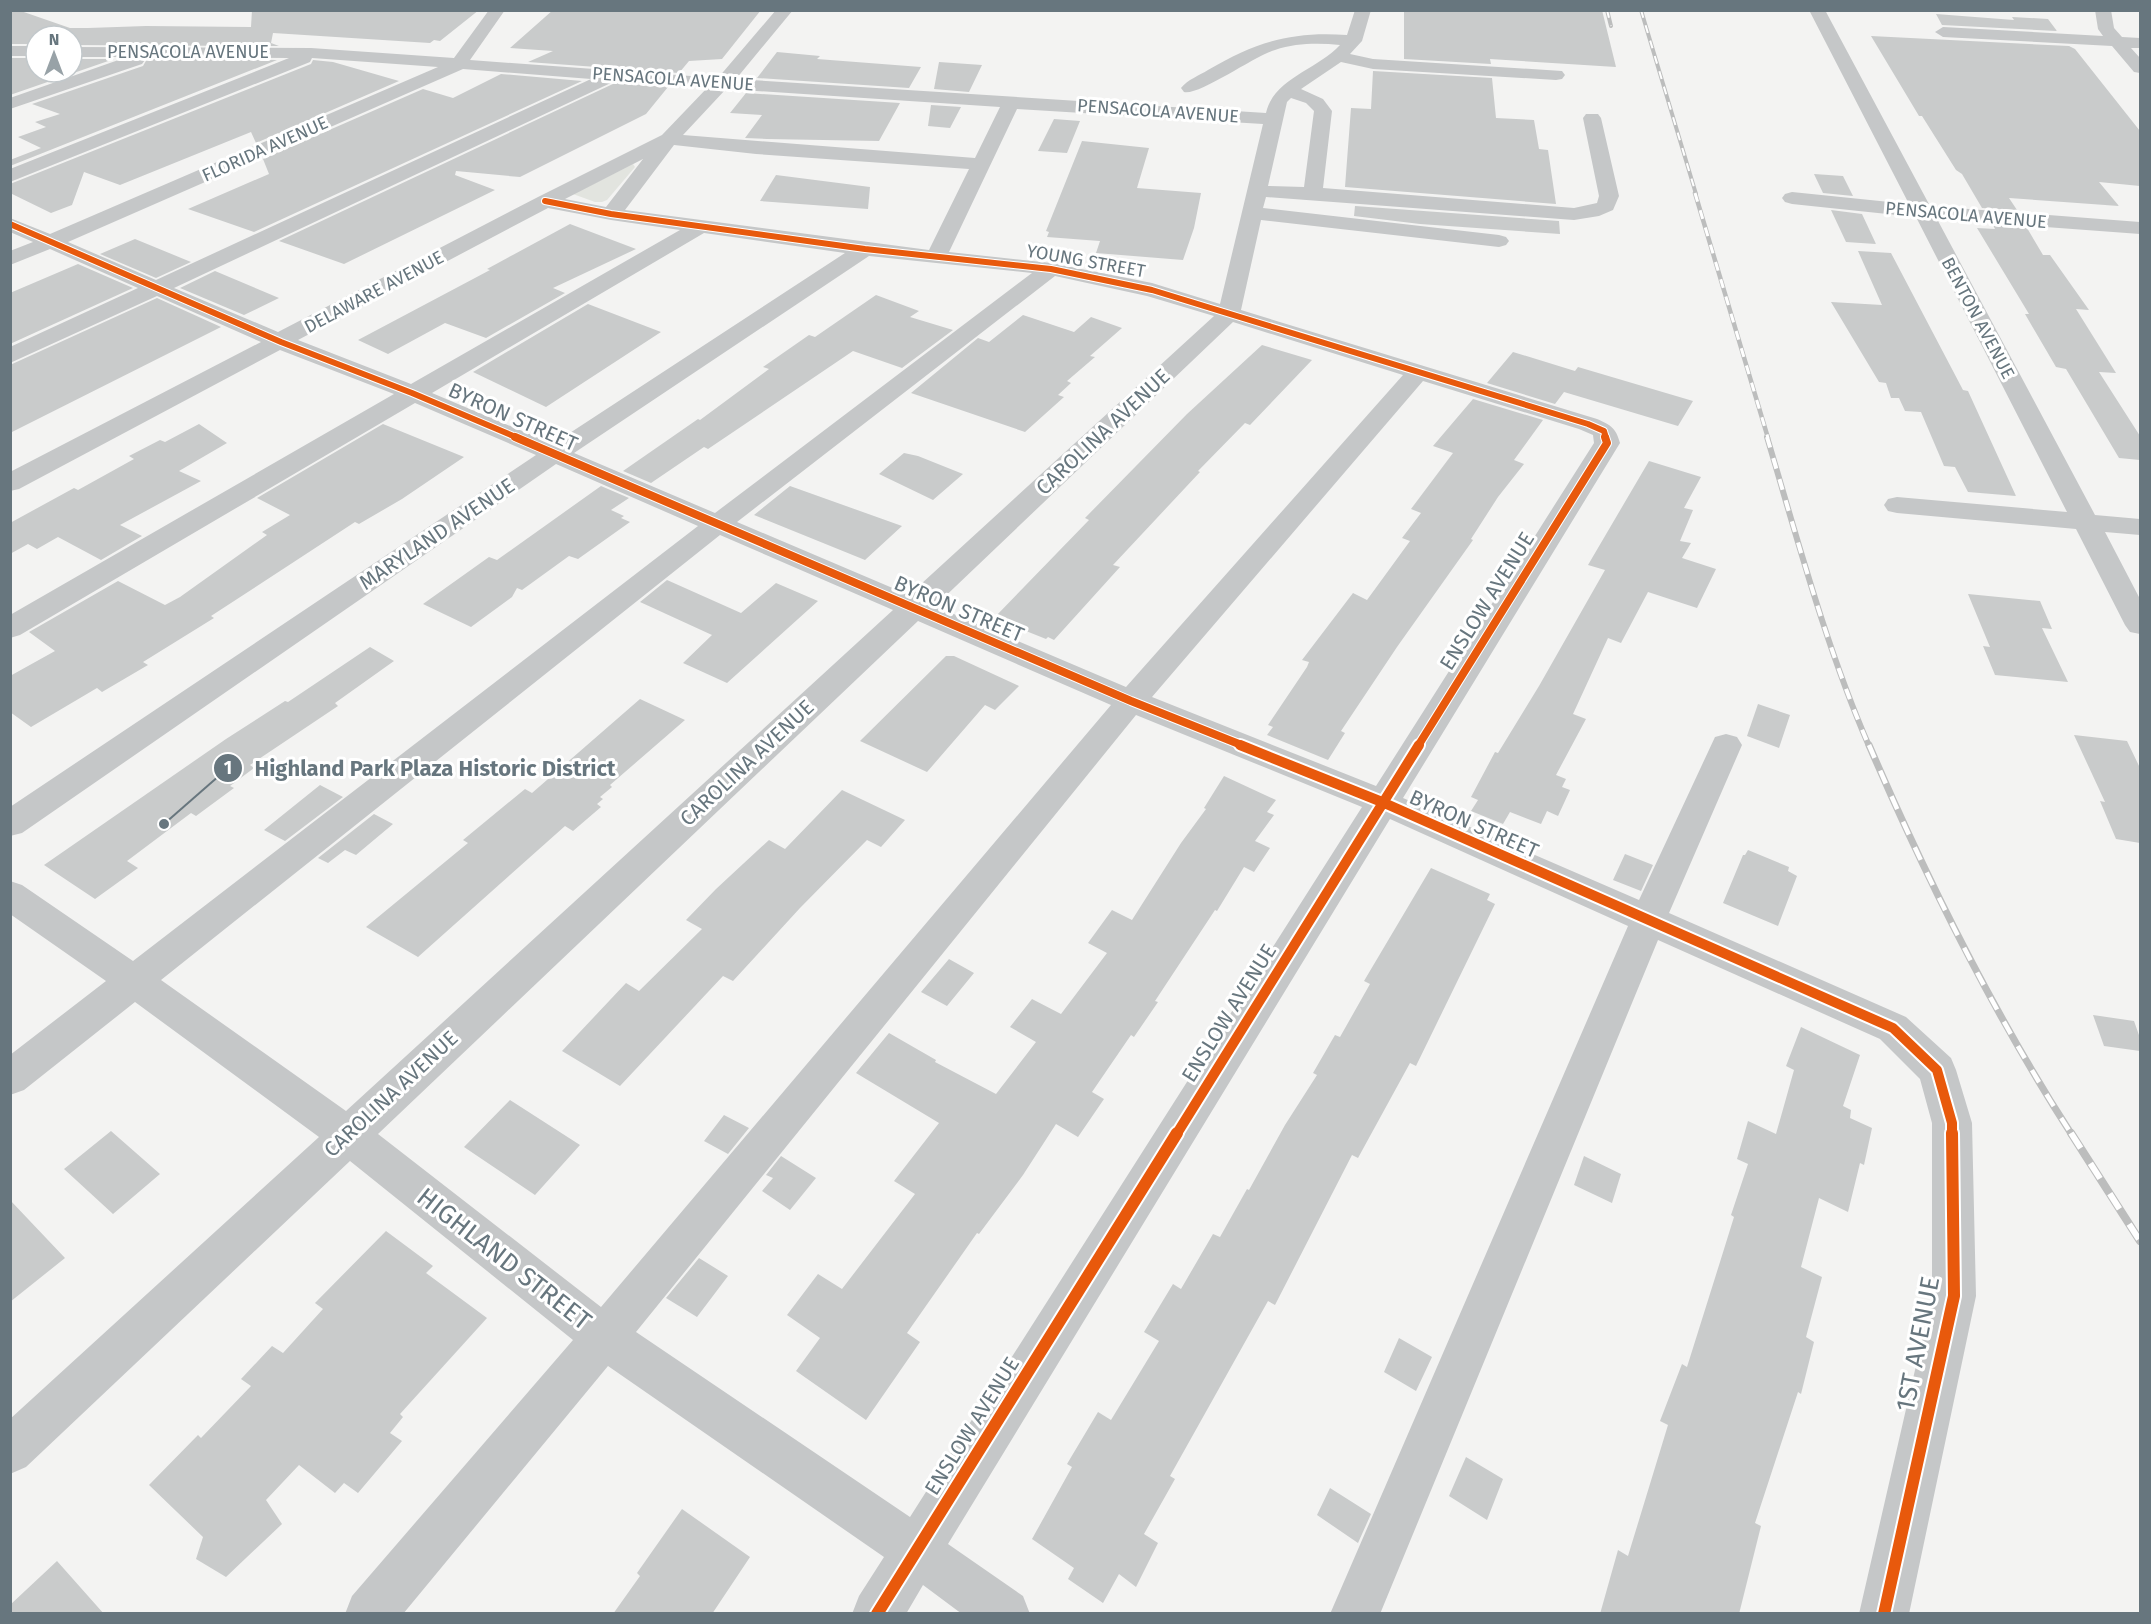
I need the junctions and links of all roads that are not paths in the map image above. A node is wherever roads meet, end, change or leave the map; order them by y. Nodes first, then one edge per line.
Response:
1 (497, 10) edge
2 (785, 10) edge
3 (1363, 10) edge
4 (1817, 10) edge
5 (2103, 10) edge
6 (1943, 32) dead end
7 (1354, 41) junction
8 (2117, 41) junction
9 (2140, 43) edge
10 (84, 52) edge
11 (158, 52) junction
12 (311, 52) junction
13 (1339, 56) junction
14 (458, 65) junction
15 (2140, 68) edge
16 (614, 75) junction
17 (1556, 75) dead end
18 (723, 82) junction
19 (1190, 88) dead end
20 (1287, 91) junction
21 (1011, 103) junction
22 (10, 104) edge
23 (1592, 118) dead end
24 (1273, 119) junction
25 (669, 139) junction
26 (981, 164) junction
27 (10, 176) edge
28 (1257, 191) junction
29 (1305, 193) junction
30 (1792, 198) dead end
31 (545, 201) junction
32 (1923, 212) junction
33 (1252, 213) junction
34 (611, 214) junction
35 (10, 225) edge
36 (701, 226) junction
37 (2140, 228) edge
38 (1499, 241) dead end
39 (52, 242) junction
40 (865, 249) junction
41 (937, 255) junction
42 (10, 259) edge
43 (1051, 269) junction
44 (156, 287) junction
45 (1229, 314) junction
46 (281, 342) junction
47 (10, 356) edge
48 (1418, 372) junction
49 (412, 393) junction
50 (1604, 431) joint
51 (553, 455) junction
52 (10, 483) edge
53 (1897, 505) dead end
54 (2086, 522) junction
55 (717, 524) junction
56 (2140, 527) edge
57 (913, 609) junction
58 (2140, 625) edge
59 (10, 628) edge
60 (1131, 702) junction
61 (1726, 745) dead end
62 (1382, 802) junction
63 (10, 824) edge
64 (10, 896) edge
65 (1648, 920) junction
66 (134, 981) junction
67 (1893, 1028) joint
68 (10, 1078) edge
69 (348, 1135) junction
70 (604, 1337) junction
71 (10, 1451) edge
72 (916, 1550) junction
73 (370, 1614) edge
74 (877, 1614) edge
75 (1005, 1614) edge
76 (1355, 1614) edge
77 (1884, 1614) edge

1 - 14 street
2 - 18 street, DELAWARE AVENUE
3 - 7 street
4 - 32 street, BENTON AVENUE
5 - 8 street
6 - 8 street
7 - 13 street
7 - 19 street
8 - 9 street
8 - 15 street
10 - 11 street, PENSACOLA AVENUE
11 - 12 street, PENSACOLA AVENUE
11 - 22 street
12 - 14 street, PENSACOLA AVENUE
12 - 27 street
13 - 17 street
13 - 20 street
14 - 16 street, PENSACOLA AVENUE
14 - 39 street, FLORIDA AVENUE
16 - 18 street, PENSACOLA AVENUE
16 - 44 street
18 - 21 street, PENSACOLA AVENUE
18 - 25 street, DELAWARE AVENUE
20 - 24 street
20 - 29 street
21 - 24 street, PENSACOLA AVENUE
21 - 26 street
23 - 29 street
24 - 28 street
25 - 26 street
25 - 31 street, DELAWARE AVENUE
25 - 34 street
26 - 41 street
28 - 29 street
28 - 33 street
30 - 32 street, PENSACOLA AVENUE
31 - 34 street, YOUNG STREET
31 - 46 street, DELAWARE AVENUE
32 - 37 street, PENSACOLA AVENUE
32 - 54 street, BENTON AVENUE
33 - 38 street
33 - 45 street
34 - 36 street, YOUNG STREET
35 - 39 street, BYRON STREET
36 - 40 street, YOUNG STREET
36 - 49 street
39 - 42 street, FLORIDA AVENUE
39 - 44 street, BYRON STREET
40 - 41 street, YOUNG STREET
40 - 51 street, MARYLAND AVENUE
41 - 43 street, YOUNG STREET
43 - 45 street, YOUNG STREET
43 - 55 street
44 - 46 street, BYRON STREET
44 - 47 street
45 - 48 street, YOUNG STREET
45 - 57 street, CAROLINA AVENUE
46 - 49 street, BYRON STREET
46 - 52 street, DELAWARE AVENUE
48 - 50 street, YOUNG STREET
48 - 60 street
49 - 51 street, BYRON STREET
49 - 59 street
50 - 62 street, ENSLOW AVENUE
51 - 55 street, BYRON STREET
51 - 63 street, MARYLAND AVENUE
53 - 54 street
54 - 56 street
54 - 58 street, BENTON AVENUE
55 - 57 street, BYRON STREET
55 - 66 street
57 - 60 street, BYRON STREET
57 - 69 street, CAROLINA AVENUE
60 - 62 street, BYRON STREET
60 - 70 street
61 - 65 street
62 - 65 street, BYRON STREET
62 - 72 street, ENSLOW AVENUE
64 - 66 street, HIGHLAND STREET
65 - 67 street, BYRON STREET
65 - 76 street
66 - 68 street
66 - 69 street, HIGHLAND STREET
67 - 77 street, 1ST AVENUE
69 - 70 street, HIGHLAND STREET
69 - 71 street, CAROLINA AVENUE
70 - 72 street, HIGHLAND STREET
70 - 73 street
72 - 74 street, ENSLOW AVENUE
72 - 75 street, HIGHLAND STREET

